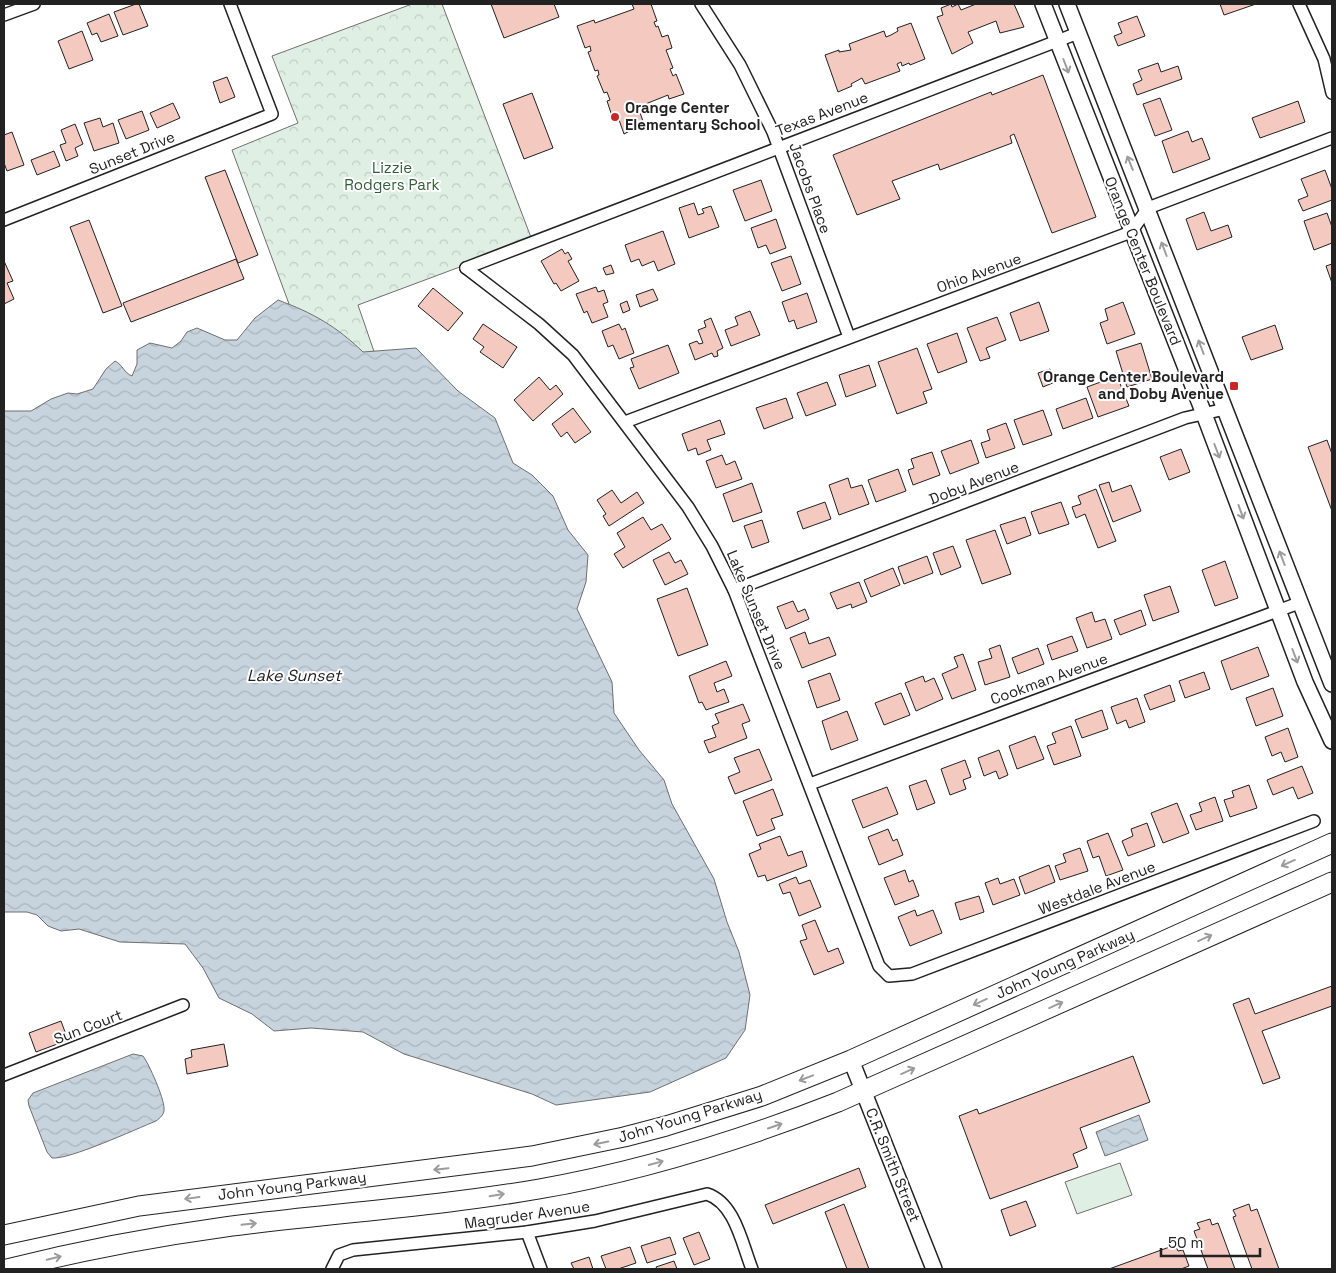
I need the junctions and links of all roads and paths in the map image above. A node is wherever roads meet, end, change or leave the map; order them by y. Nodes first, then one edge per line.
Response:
1 (34, 4) edge
2 (230, 4) edge
3 (701, 4) edge
4 (1043, 4) edge
5 (1067, 4) edge
6 (1299, 4) edge
7 (4, 15) edge
8 (1078, 33) junction
9 (1057, 41) junction
10 (1332, 93) edge
11 (1332, 138) edge
12 (779, 146) junction
13 (1148, 208) junction
14 (4, 220) edge
15 (1131, 232) junction
16 (466, 268) joint
17 (849, 337) junction
18 (1225, 409) junction
19 (1204, 414) junction
20 (626, 422) junction
21 (734, 590) junction
22 (1300, 603) junction
23 (1277, 610) junction
24 (1332, 684) edge
25 (1332, 741) edge
26 (810, 784) junction
27 (1314, 821) dead end
28 (1332, 843) edge
29 (1332, 882) edge
30 (889, 976) joint
31 (183, 1005) dead end
32 (851, 1060) junction
33 (4, 1075) edge
34 (864, 1091) junction
35 (527, 1232) junction
36 (4, 1235) edge
37 (7, 1269) edge
38 (332, 1269) edge
39 (541, 1269) edge
40 (752, 1269) edge
41 (934, 1269) edge

1 - 7 street
2 - 14 street, Sunset Drive
3 - 12 street, Jacobs Place
4 - 9 street, Orange Center Boulevard
5 - 8 street, Orange Center Boulevard
6 - 10 street
8 - 9 street, Texas Avenue
13 -> 8 street, Orange Center Boulevard
9 - 12 street, Texas Avenue
9 -> 15 street, Orange Center Boulevard
11 - 13 street
12 - 16 street, Texas Avenue
12 - 17 street, Jacobs Place
13 - 15 street
18 -> 13 street, Orange Center Boulevard
15 - 17 street, Ohio Avenue
15 - 19 street, Orange Center Boulevard
16 - 20 street, Lake Sunset Drive
17 - 20 street, Ohio Avenue
18 - 19 street, Doby Avenue
22 -> 18 street, Orange Center Boulevard
19 - 21 street, Doby Avenue
19 -> 23 street, Orange Center Boulevard
20 - 21 street, Lake Sunset Drive
21 - 26 street, Lake Sunset Drive
22 - 23 street, Cookman Avenue
22 - 24 street, Orange Center Boulevard
23 -> 25 street, Orange Center Boulevard
23 - 26 street, Cookman Avenue
26 - 30 street, Lake Sunset Drive
27 - 30 street, Westdale Avenue
28 -> 32 main road, John Young Parkway
34 -> 29 main road
31 - 33 street, Sun Court
32 - 34 street, C.R. Smith Street
32 -> 36 main road, John Young Parkway
37 -> 34 main road
34 - 41 street, C.R. Smith Street
35 - 38 street, Magruder Avenue
35 - 39 street
35 - 40 street, Magruder Avenue

